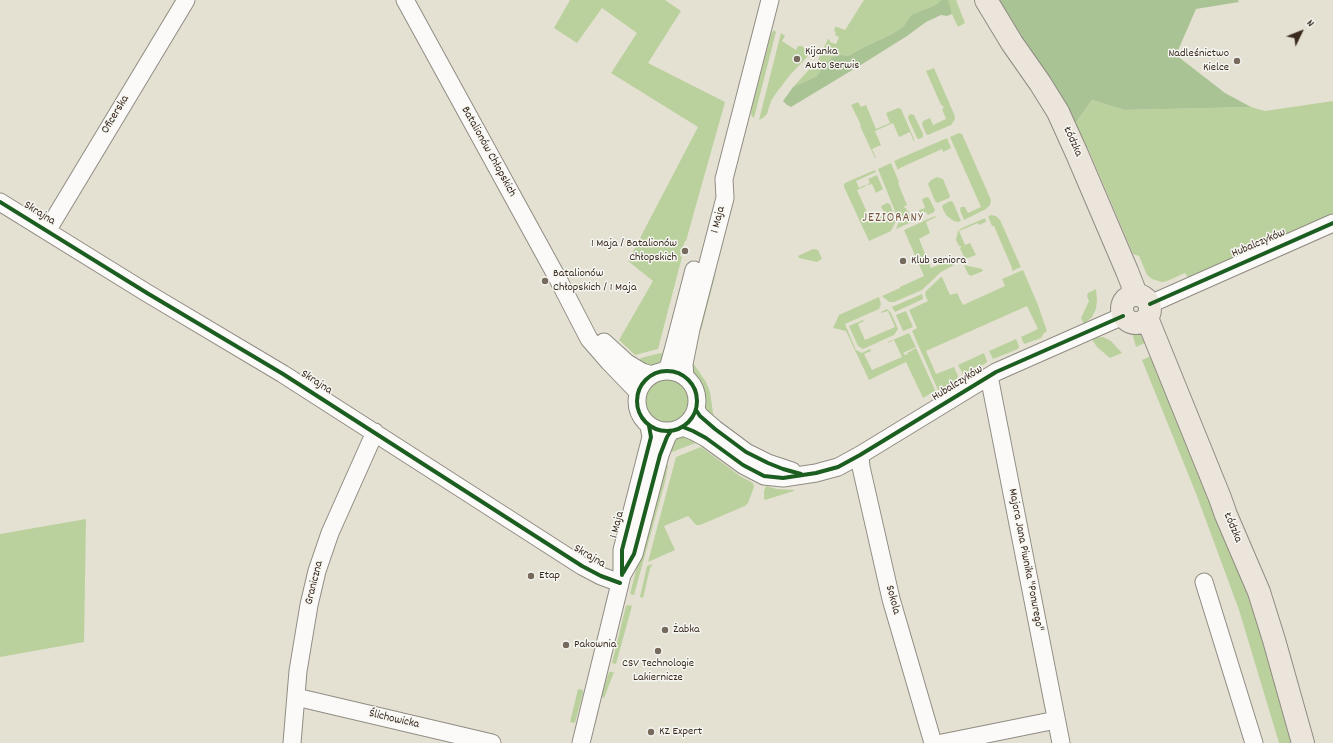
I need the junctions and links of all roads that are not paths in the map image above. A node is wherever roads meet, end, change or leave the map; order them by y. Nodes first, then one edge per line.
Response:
1 (186, 0) edge
2 (405, 0) edge
3 (770, 0) edge
4 (986, 0) edge
5 (724, 179) junction
6 (0, 202) edge
7 (1333, 223) edge
8 (47, 231) junction
9 (571, 304) junction
10 (1144, 305) junction
11 (1123, 316) joint
12 (658, 373) junction
13 (989, 376) junction
14 (685, 377) junction
15 (638, 392) junction
16 (696, 410) junction
17 (649, 426) junction
18 (677, 429) junction
19 (375, 432) junction
20 (860, 456) junction
21 (807, 476) junction
22 (621, 579) junction
23 (1204, 582) dead end
24 (296, 696) junction
25 (1056, 720) junction
26 (292, 743) edge
27 (492, 743) edge
28 (581, 743) edge
29 (933, 743) edge
30 (942, 743) edge
31 (1061, 743) edge
32 (1254, 743) edge
33 (1303, 743) edge

1 - 8 street, Oficerska
2 - 9 street, Batalionów Chłopskich
3 - 5 street, 1 Maja
4 - 10 main road, Łódzka
5 - 12 street, 1 Maja
5 - 14 street, 1 Maja
6 - 8 street, Skrajna
7 - 10 street, Hubalczyków
8 - 19 street, Skrajna
9 - 12 street, Batalionów Chłopskich
9 - 15 street, Batalionów Chłopskich
10 - 11 main road
10 - 33 main road, Łódzka
11 - 13 street, Hubalczyków
12 - 14 street
12 - 15 street
13 - 20 street, Hubalczyków
13 - 25 street, Majora Jana Piwnika "Ponurego"
14 - 16 street
15 - 17 street
16 - 18 street
16 - 21 street
17 - 18 street
17 - 22 street, 1 Maja
18 - 21 street, Hubalczyków
18 - 22 street, 1 Maja
19 - 22 street, Skrajna
19 - 24 street, Graniczna
20 - 21 street, Hubalczyków
20 - 29 street, Sokola
22 - 28 street, 1 Maja
23 - 32 street
24 - 26 street, Graniczna
24 - 27 street, Ślichowicka
25 - 30 street
25 - 31 street, Majora Jana Piwnika "Ponurego"

